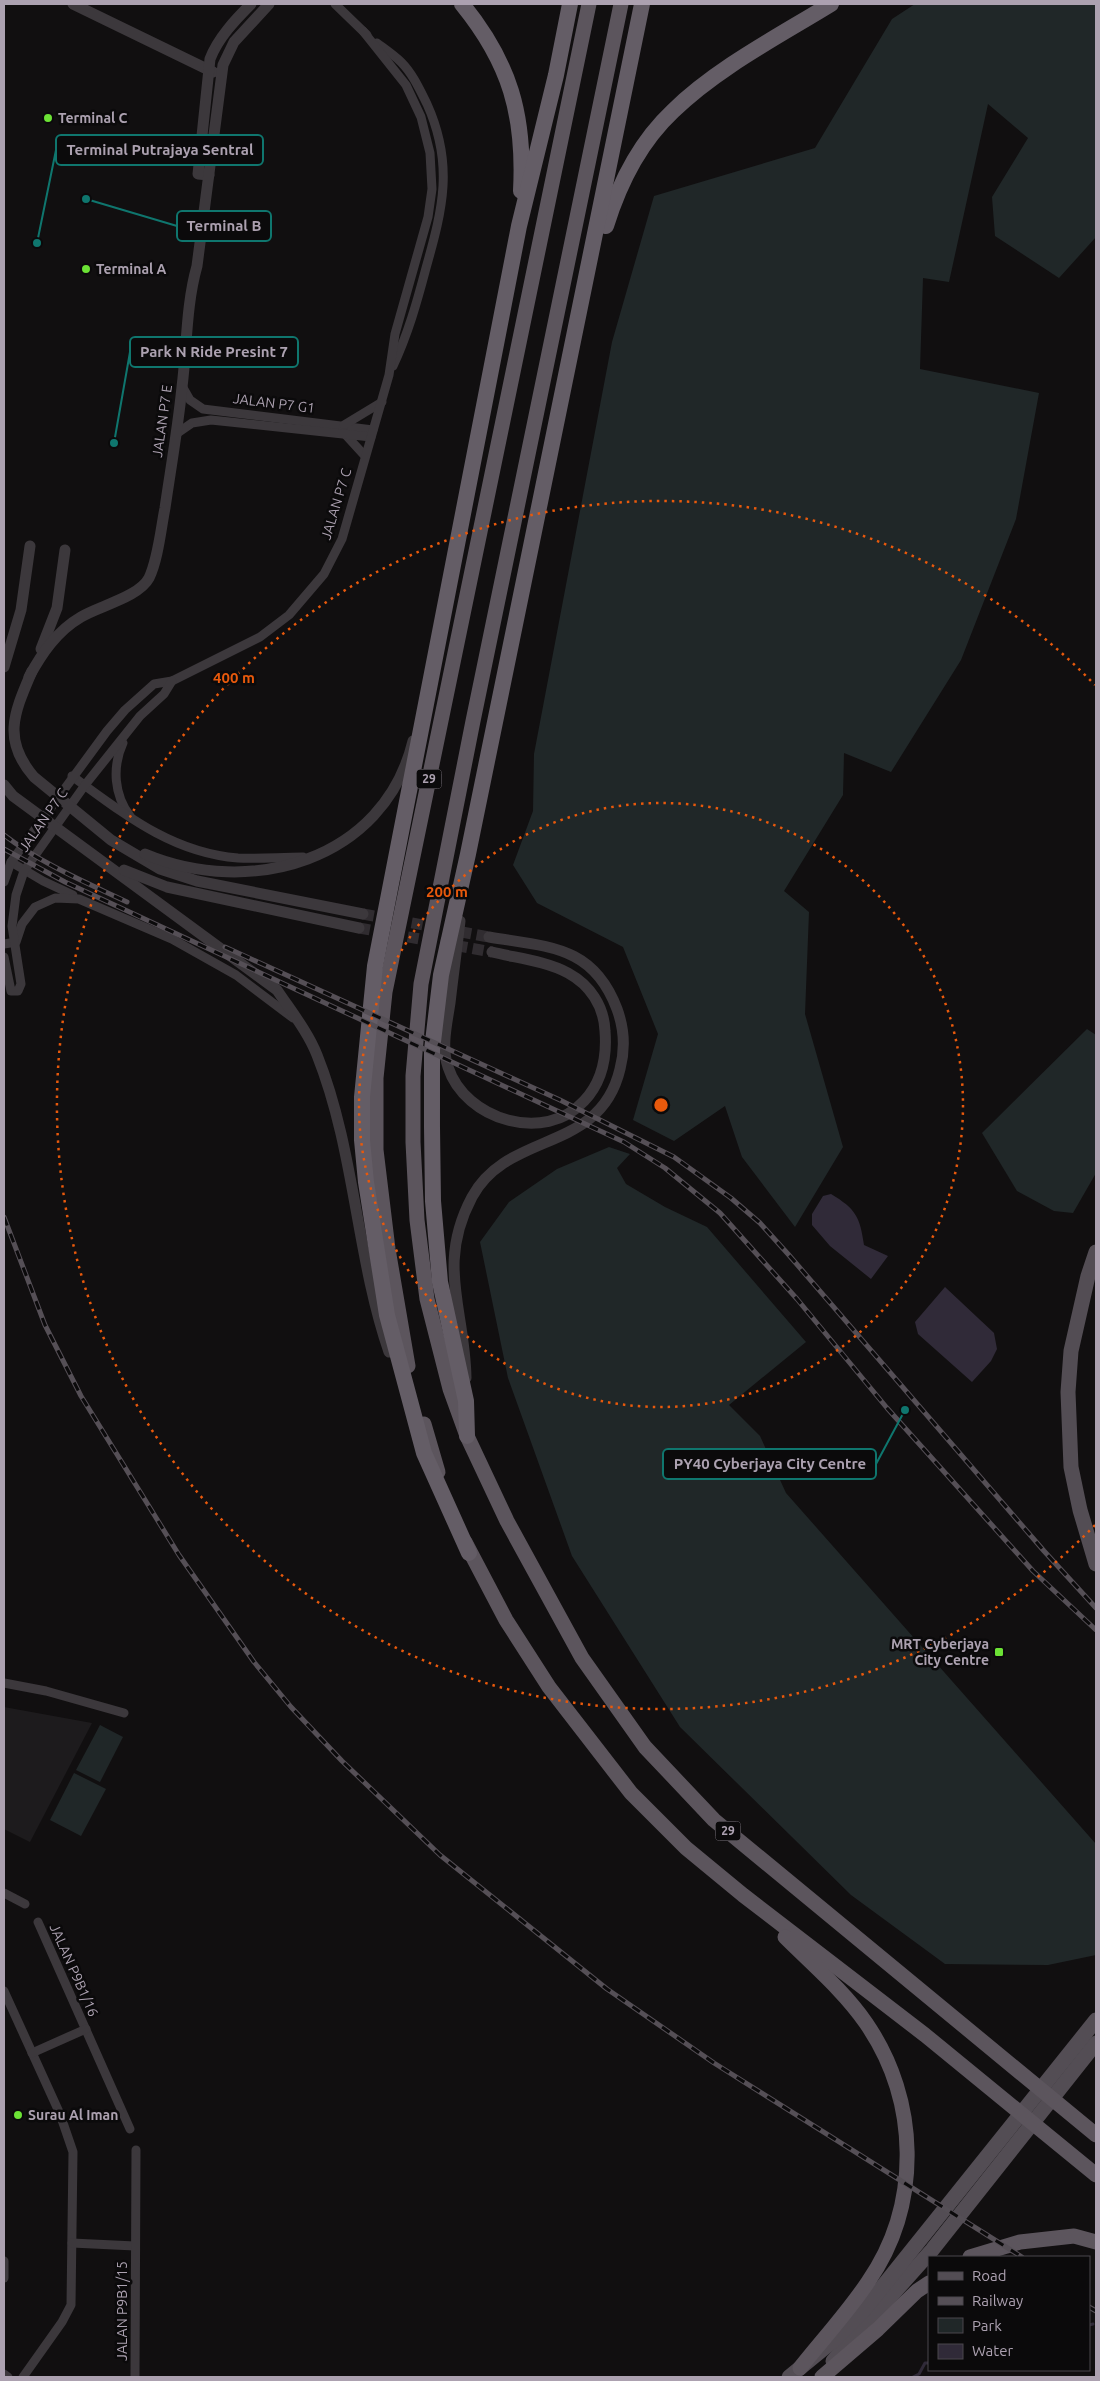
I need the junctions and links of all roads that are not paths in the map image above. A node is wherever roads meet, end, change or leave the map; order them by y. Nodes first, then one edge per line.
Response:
1 (73, 4) edge
2 (269, 4) edge
3 (335, 4) edge
4 (462, 4) edge
5 (570, 4) edge
6 (590, 4) edge
7 (621, 4) edge
8 (642, 4) edge
9 (831, 4) edge
10 (246, 7) edge
11 (208, 70) junction
12 (222, 75) junction
13 (203, 175) junction
14 (519, 226) junction
15 (578, 324) junction
16 (182, 386) junction
17 (382, 402) junction
18 (344, 429) junction
19 (372, 433) junction
20 (176, 434) junction
21 (365, 456) junction
22 (30, 546) dead end
23 (65, 550) dead end
24 (437, 639) junction
25 (4, 667) edge
26 (29, 677) junction
27 (172, 681) junction
28 (127, 734) junction
29 (72, 776) junction
30 (4, 785) edge
31 (84, 785) junction
32 (138, 824) junction
33 (111, 840) junction
34 (94, 854) junction
35 (468, 854) junction
36 (315, 858) junction
37 (11, 862) junction
38 (24, 871) junction
39 (4, 882) edge
40 (92, 903) junction
41 (364, 914) tunnel mouth
42 (359, 928) tunnel mouth
43 (489, 936) tunnel mouth
44 (9, 944) edge
45 (492, 952) tunnel mouth
46 (4, 957) edge
47 (300, 1023) junction
48 (1096, 1252) edge
49 (466, 1402) junction
50 (468, 1436) junction
51 (424, 1453) junction
52 (469, 1553) junction
53 (1096, 1564) edge
54 (4, 1683) edge
55 (124, 1713) dead end
56 (4, 1893) edge
57 (743, 1895) junction
58 (25, 1904) dead end
59 (38, 1922) dead end
60 (4, 1991) edge
61 (1096, 2020) edge
62 (86, 2029) junction
63 (1096, 2043) edge
64 (32, 2053) junction
65 (1000, 2058) junction
66 (1096, 2123) edge
67 (130, 2129) dead end
68 (1096, 2135) edge
69 (136, 2150) dead end
70 (1096, 2176) edge
71 (1096, 2242) edge
72 (72, 2243) junction
73 (136, 2246) junction
74 (973, 2256) edge
75 (4, 2261) edge
76 (4, 2278) edge
77 (928, 2284) edge
78 (794, 2373) edge
79 (4, 2374) edge
80 (135, 2376) dead end
81 (8, 2377) edge
82 (23, 2377) edge
83 (820, 2377) edge

1 - 11 street
2 - 12 street, JALAN P7 E
3 - 17 street, JALAN P7 C
4 - 14 highway
5 - 14 highway
6 - 52 highway, 29
7 - 50 highway, 29
8 - 15 highway
9 - 15 highway
10 - 11 street, JALAN P7 E
11 - 12 street
11 - 13 street, JALAN P7 E
12 - 13 street, JALAN P7 E
13 - 16 street, JALAN P7 E
14 - 24 highway
15 - 35 highway
16 - 18 street, JALAN P7 G1
16 - 20 street, JALAN P7 E
17 - 18 street
17 - 19 street, JALAN P7 C
18 - 19 street, JALAN P7 G1
18 - 20 street, JALAN P7 G1
18 - 21 street
19 - 21 street, JALAN P7 C
20 - 26 street, JALAN P7 E
21 - 27 street, JALAN P7 C
22 - 25 street
23 - 26 street
24 - 36 street
24 - 51 highway
26 - 33 street
27 - 28 street, JALAN P7 C
27 - 29 street, JALAN P7 C
28 - 31 street, JALAN P7 C
28 - 32 street
29 - 31 street
29 - 37 street, JALAN P7 C
30 - 34 street
31 - 32 street
31 - 38 street, JALAN P7 C
32 - 36 street
33 - 36 street
33 - 41 street
34 - 42 street
34 - 47 street
35 - 45 street
35 - 49 highway
37 - 38 street
37 - 39 street, JALAN P7 C
38 - 40 street
38 - 44 street, JALAN P7 C
40 - 44 street
40 - 47 street
43 - 49 street
44 - 46 street, JALAN P7 C
47 - 51 street
48 - 53 main road
49 - 50 highway
50 - 65 highway, 29
51 - 52 highway
52 - 57 highway, 29
54 - 55 street
56 - 58 street
57 - 70 highway, 29
57 - 78 highway
59 - 62 street, JALAN P9B1/16
60 - 64 street
61 - 78 main road
62 - 64 street, JALAN P9B1/16
62 - 67 street, JALAN P9B1/16
63 - 83 main road
64 - 72 street
65 - 66 highway
65 - 68 highway, 29
69 - 73 street, JALAN P9B1/15
71 - 74 highway
72 - 73 street, JALAN P9B1/15
72 - 82 street
73 - 80 street, JALAN P9B1/15
75 - 76 street
77 - 83 highway
79 - 81 street

